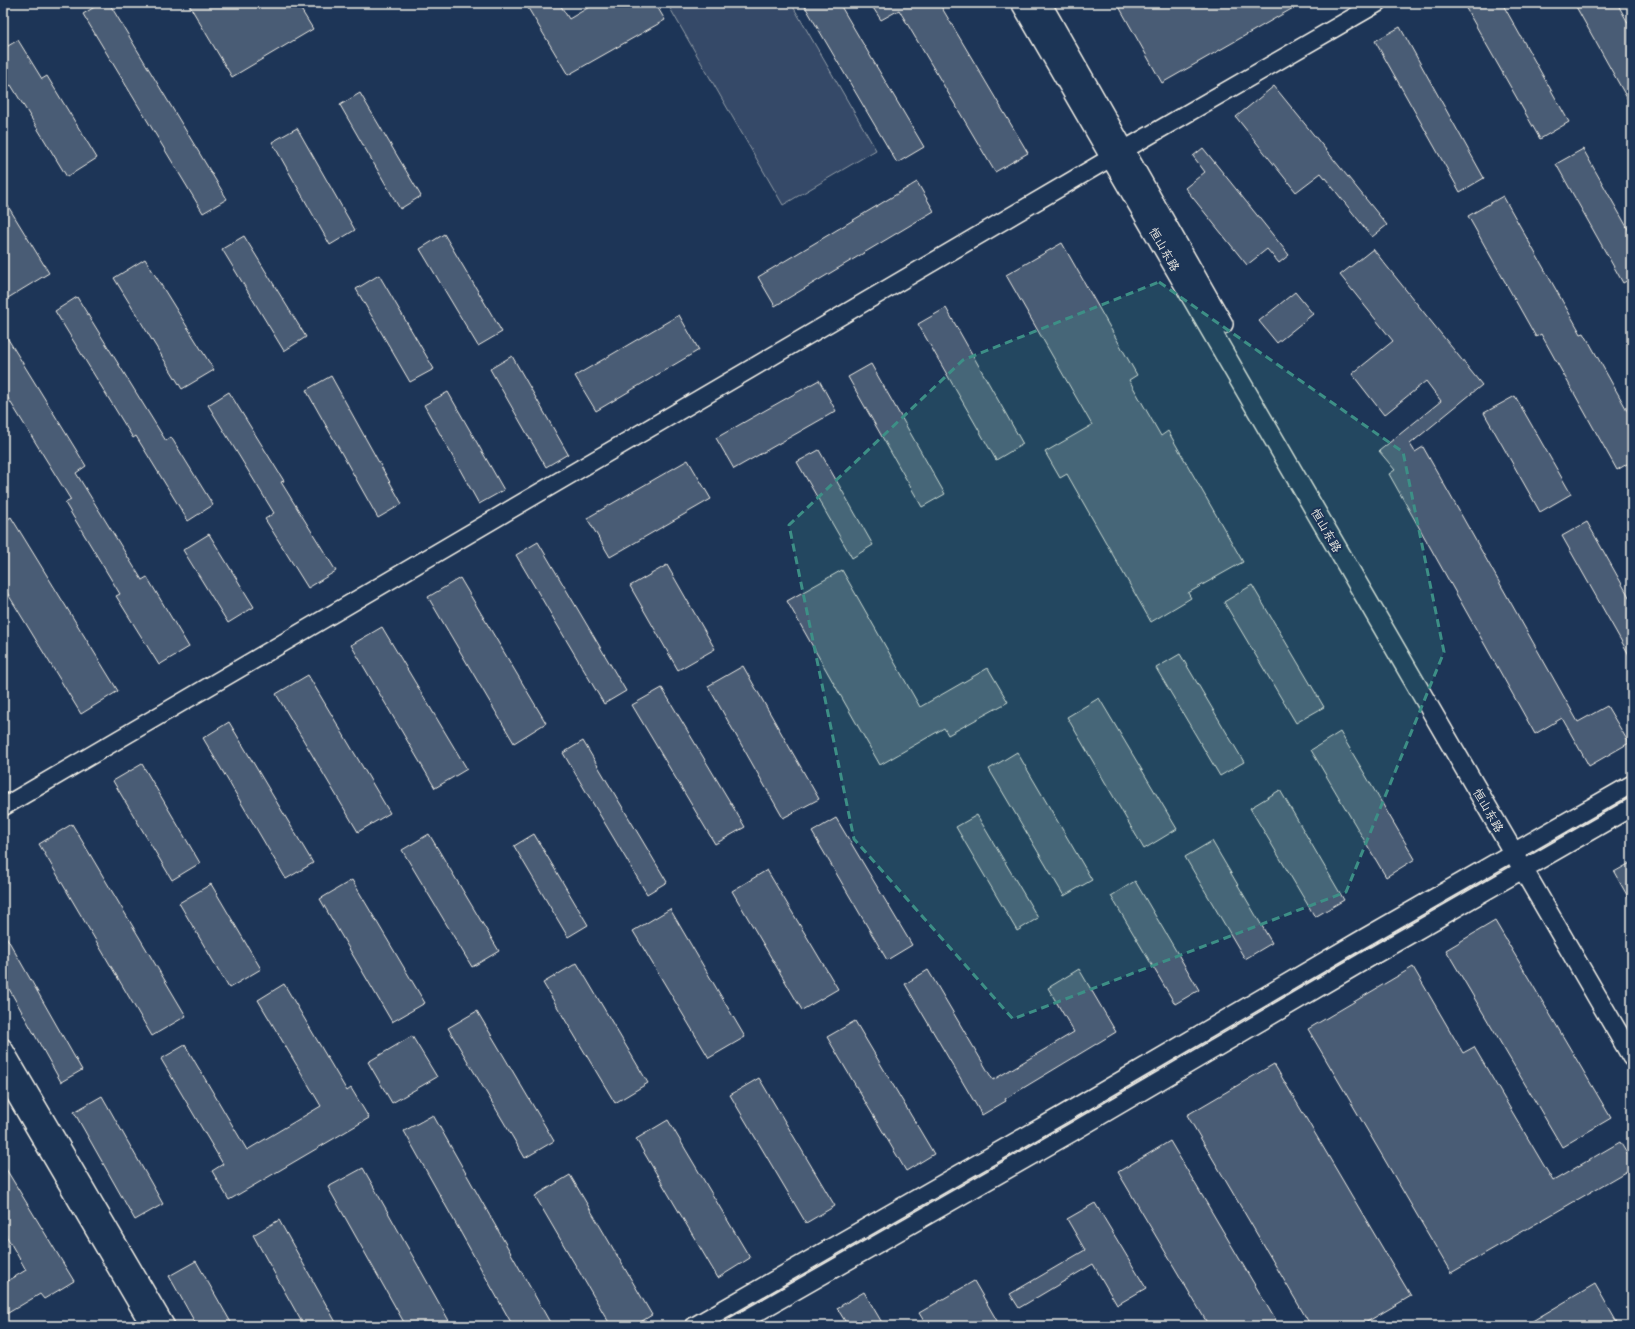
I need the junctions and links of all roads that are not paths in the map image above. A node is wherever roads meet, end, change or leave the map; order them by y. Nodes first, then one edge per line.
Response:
1 (1021, 3) edge
2 (1040, 3) edge
3 (1378, 3) edge
4 (1118, 154) junction
5 (1632, 784) edge
6 (3, 807) edge
7 (1632, 807) edge
8 (1518, 849) junction
9 (1528, 866) junction
10 (1632, 1032) edge
11 (3, 1047) edge
12 (1632, 1057) edge
13 (3, 1074) edge
14 (150, 1326) edge
15 (166, 1326) edge
16 (694, 1326) edge
17 (734, 1326) edge

1 - 4 main road, 恒山东路
2 - 4 main road, 恒山东路
3 - 4 street
4 - 6 street
4 - 8 main road, 恒山东路
5 - 8 street
7 - 9 street
8 - 9 main road, 恒山东路
8 - 16 street
9 - 10 main road, 恒山东路
9 - 12 main road, 恒山东路
9 - 17 street
11 - 15 street
13 - 14 street

